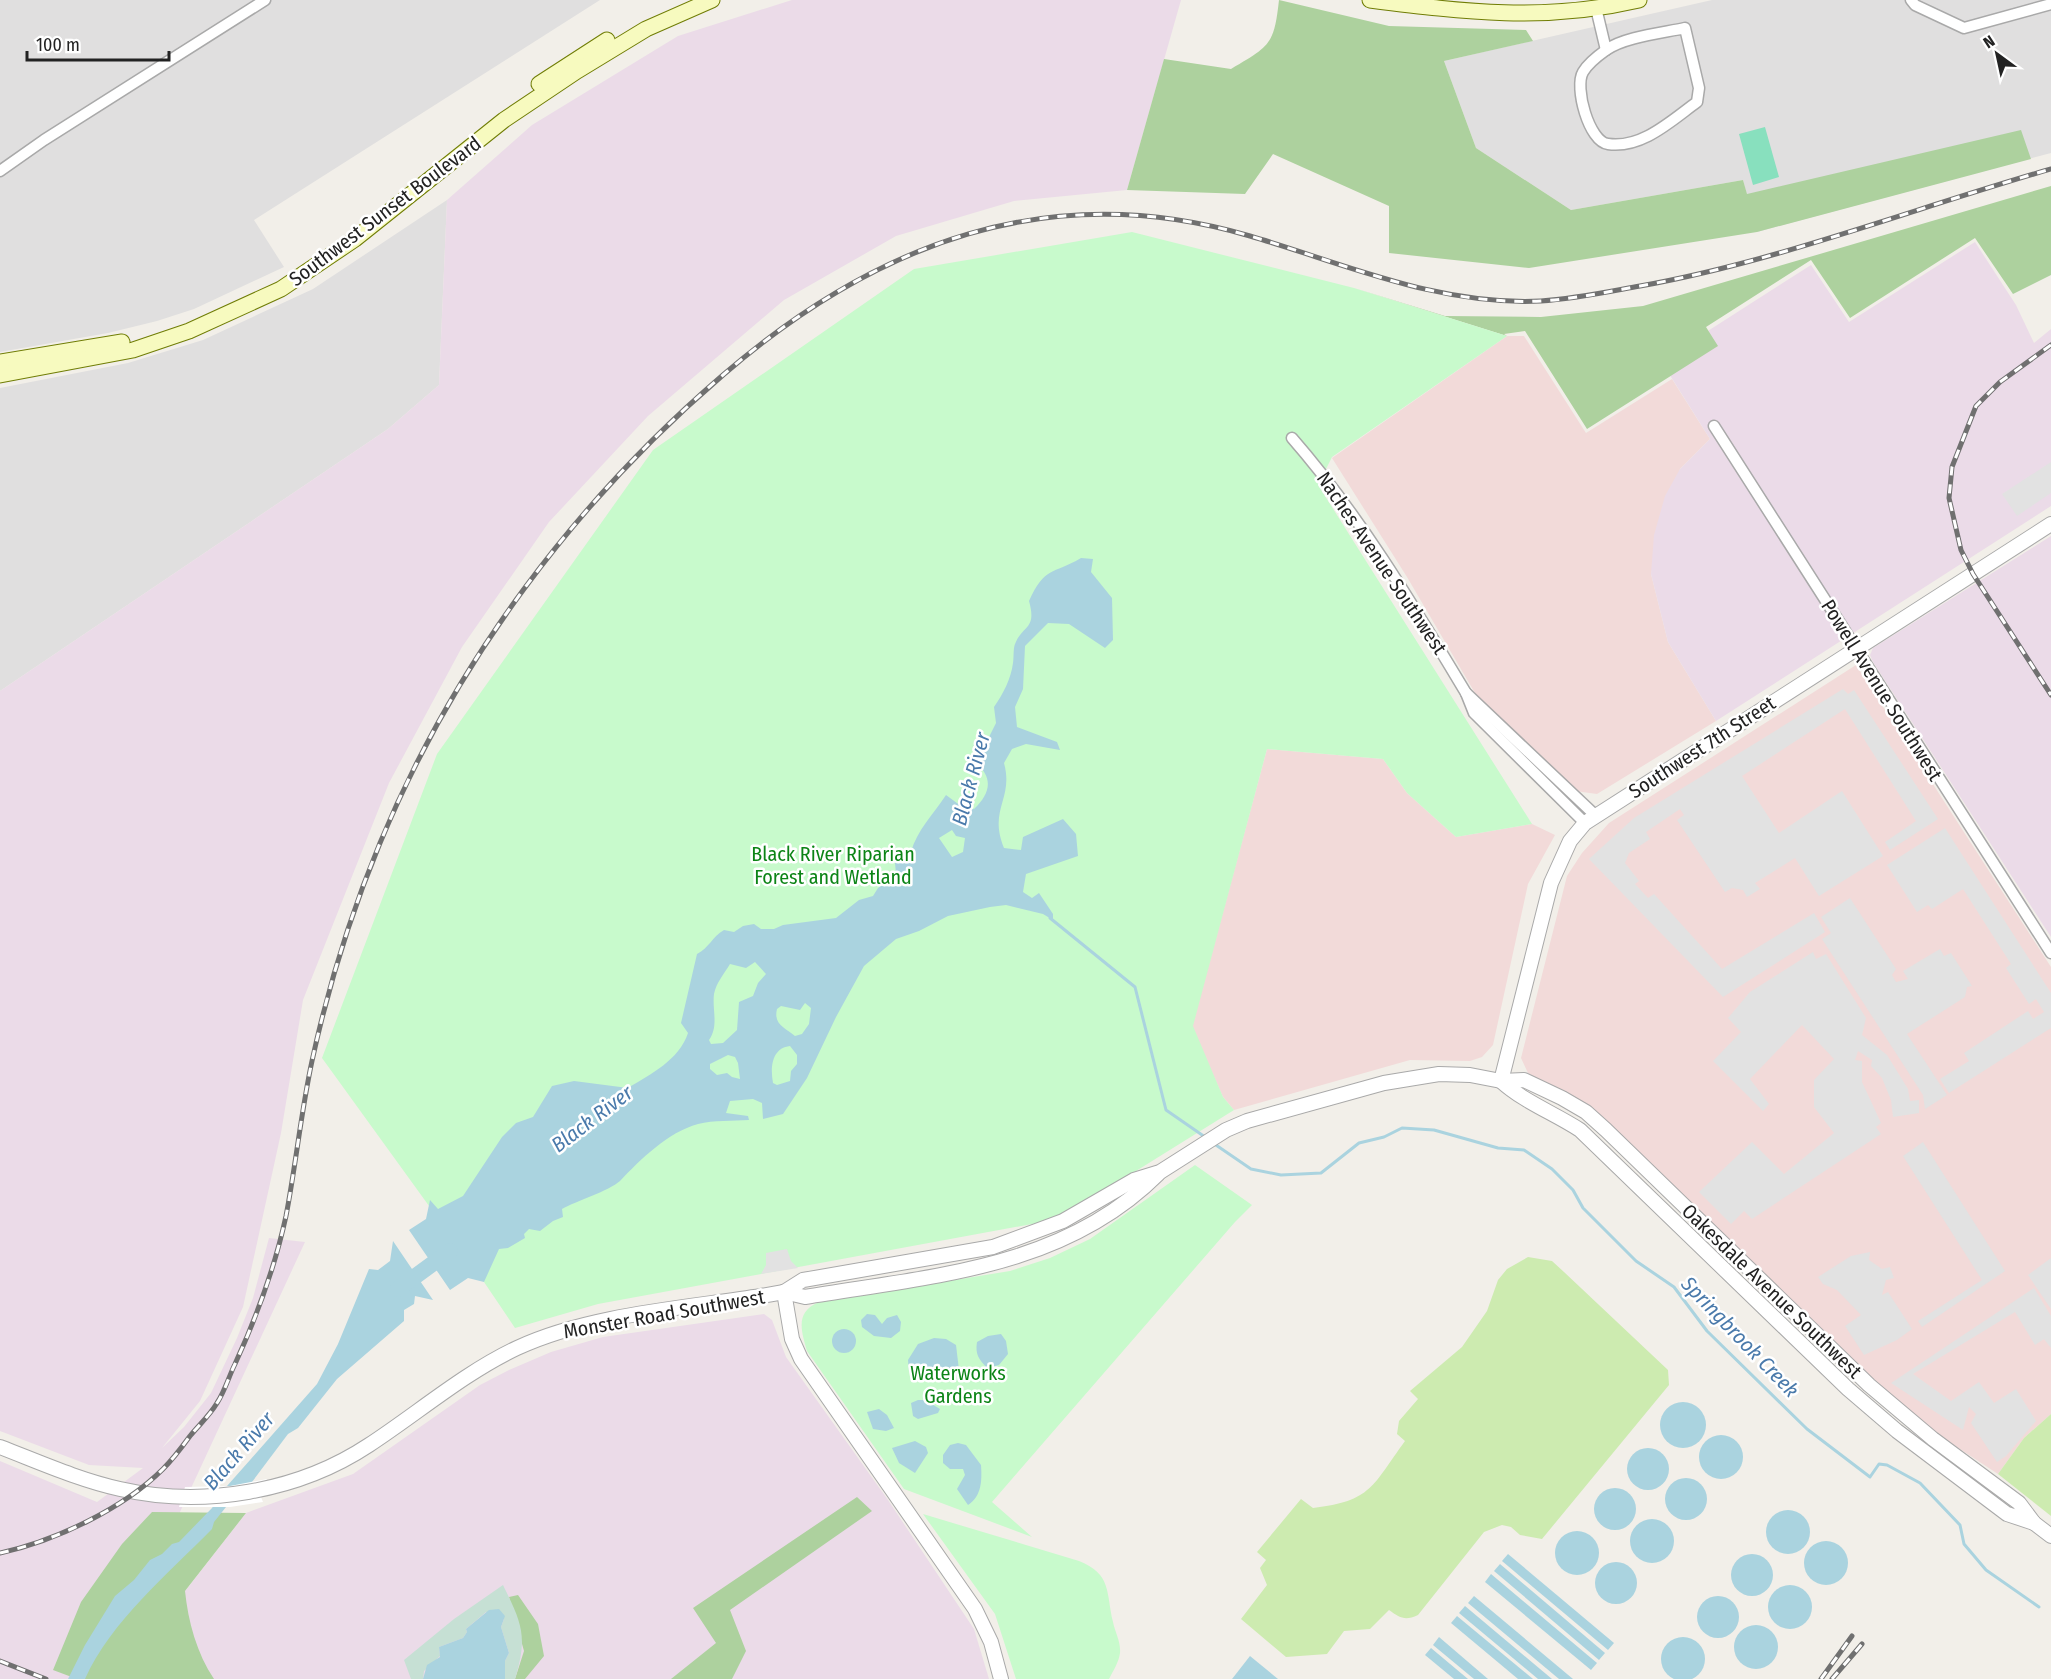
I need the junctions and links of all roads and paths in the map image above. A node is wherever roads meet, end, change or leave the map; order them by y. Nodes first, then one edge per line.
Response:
1 (265, 0) edge
2 (688, 0) edge
3 (712, 0) edge
4 (1370, 0) edge
5 (1639, 0) edge
6 (1911, 0) edge
7 (2051, 4) edge
8 (1596, 9) junction
9 (1606, 50) junction
10 (0, 171) edge
11 (0, 362) edge
12 (0, 375) edge
13 (1714, 426) dead end
14 (1292, 438) dead end
15 (2051, 524) edge
16 (1856, 649) junction
17 (1591, 819) junction
18 (2051, 953) edge
19 (1501, 1081) junction
20 (1160, 1172) junction
21 (1638, 1184) junction
22 (1732, 1252) junction
23 (784, 1292) junction
24 (1857, 1374) junction
25 (0, 1447) edge
26 (1933, 1459) junction
27 (2034, 1522) junction
28 (2051, 1536) edge
29 (1001, 1679) edge

1 - 10 street
2 - 11 main road, Southwest Sunset Boulevard
3 - 12 main road, Southwest Sunset Boulevard
4 - 8 main road
5 - 8 main road
6 - 7 street
8 - 9 street
9 - 9 street
13 - 16 street, Powell Avenue Southwest
14 - 17 street, Naches Avenue Southwest
15 - 16 street, Southwest 7th Street
16 - 17 street, Southwest 7th Street
16 - 18 street, Powell Avenue Southwest
17 - 19 street, Southwest 7th Street
19 - 20 street, Oakesdale Avenue Southwest
19 - 21 street, Oakesdale Avenue Southwest
19 - 22 street, Oakesdale Avenue Southwest
20 - 23 street, Oakesdale Avenue Southwest
20 - 23 street
21 - 22 street
21 - 26 street, Oakesdale Avenue Southwest
22 - 24 street, Oakesdale Avenue Southwest
23 - 25 street, Monster Road Southwest
23 - 29 street, Monster Road Southwest
24 - 26 street
24 - 27 street, Oakesdale Avenue Southwest
26 - 27 street, Oakesdale Avenue Southwest
27 - 28 street, Oakesdale Avenue Southwest

